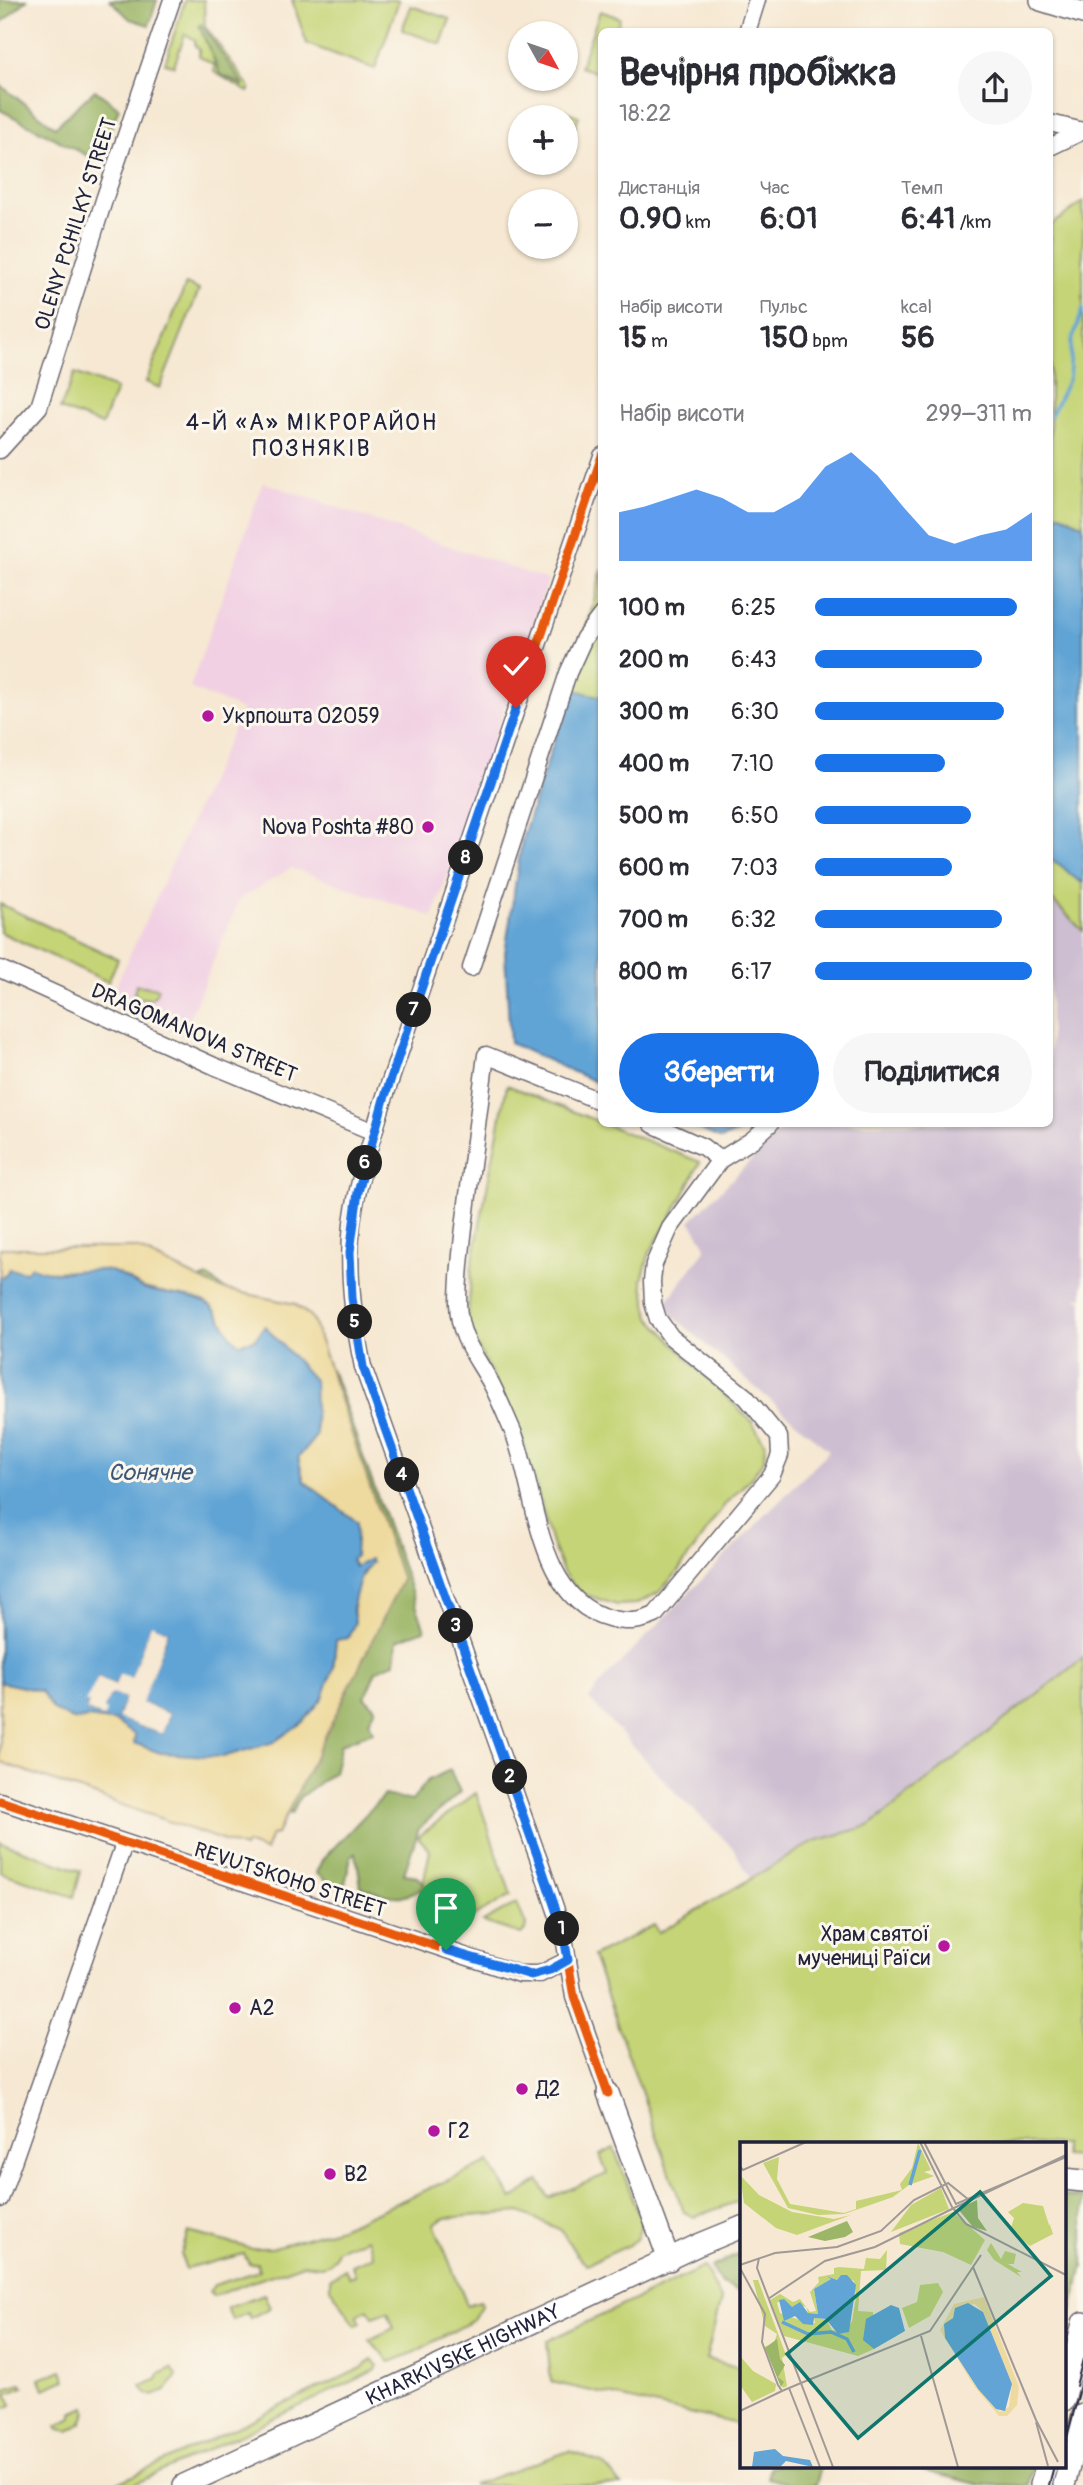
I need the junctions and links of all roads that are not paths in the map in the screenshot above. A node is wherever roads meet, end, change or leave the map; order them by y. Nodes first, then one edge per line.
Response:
1 (173, 0) edge
2 (757, 0) edge
3 (1041, 0) edge
4 (1083, 13) edge
5 (751, 28) edge
6 (1053, 124) edge
7 (1083, 131) edge
8 (1053, 146) edge
9 (0, 450) edge
10 (598, 468) edge
11 (598, 619) edge
12 (471, 968) dead end
13 (0, 969) edge
14 (598, 1100) edge
15 (659, 1127) edge
16 (767, 1127) edge
17 (374, 1132) junction
18 (720, 1160) junction
19 (0, 1801) edge
20 (124, 1844) junction
21 (568, 1960) junction
22 (608, 2092) joint
23 (0, 2199) edge
24 (740, 2228) edge
25 (669, 2260) junction
26 (1083, 2323) edge
27 (1066, 2392) edge
28 (1083, 2415) edge
29 (1045, 2468) edge
30 (184, 2485) edge
31 (1041, 2485) edge
32 (1064, 2485) edge

1 - 9 street, OLENY PCHILKY STREET
2 - 5 street
3 - 4 main road
6 - 7 street
7 - 8 street
10 - 17 street
11 - 12 street
13 - 17 street, DRAGOMANOVA STREET
14 - 18 street
15 - 18 street
16 - 18 street
17 - 21 street
19 - 20 street, REVUTSKOHO STREET
20 - 21 street, REVUTSKOHO STREET
20 - 23 street
21 - 22 street
22 - 25 main road
24 - 25 main road, KHARKIVSKE HIGHWAY
25 - 30 main road, KHARKIVSKE HIGHWAY
26 - 27 main road
28 - 32 main road
29 - 31 main road

